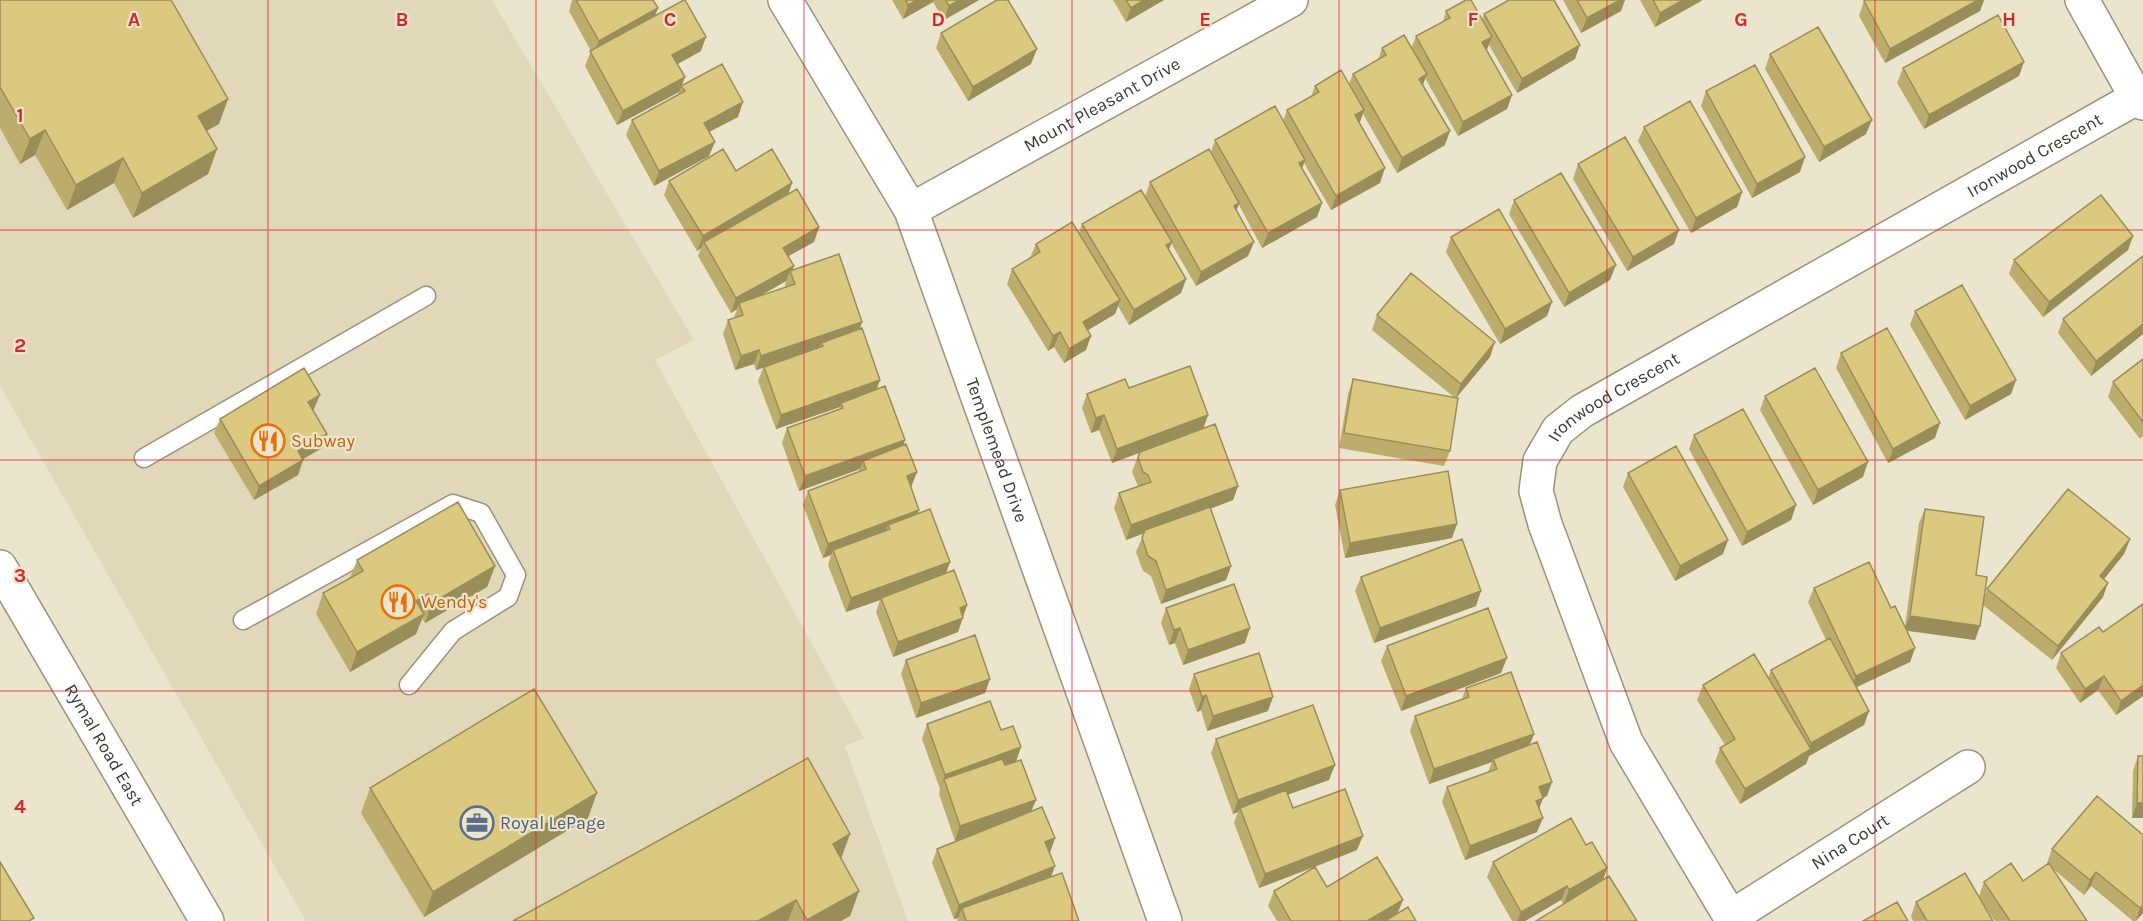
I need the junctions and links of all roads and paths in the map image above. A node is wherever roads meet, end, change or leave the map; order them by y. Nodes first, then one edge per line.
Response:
1 (785, 0) edge
2 (1291, 0) edge
3 (2082, 0) edge
4 (2142, 98) edge
5 (911, 210) junction
6 (426, 296) dead end
7 (144, 458) dead end
8 (0, 567) edge
9 (243, 620) dead end
10 (409, 685) dead end
11 (1968, 767) dead end
12 (1732, 919) edge
13 (207, 921) edge
14 (1165, 921) edge

1 - 5 street, Templemead Drive
2 - 5 street, Mount Pleasant Drive
3 - 4 street
4 - 12 street, Ironwood Crescent
5 - 14 street, Templemead Drive
6 - 7 lane
8 - 13 street, Rymal Road East
9 - 10 lane
11 - 12 street, Nina Court

